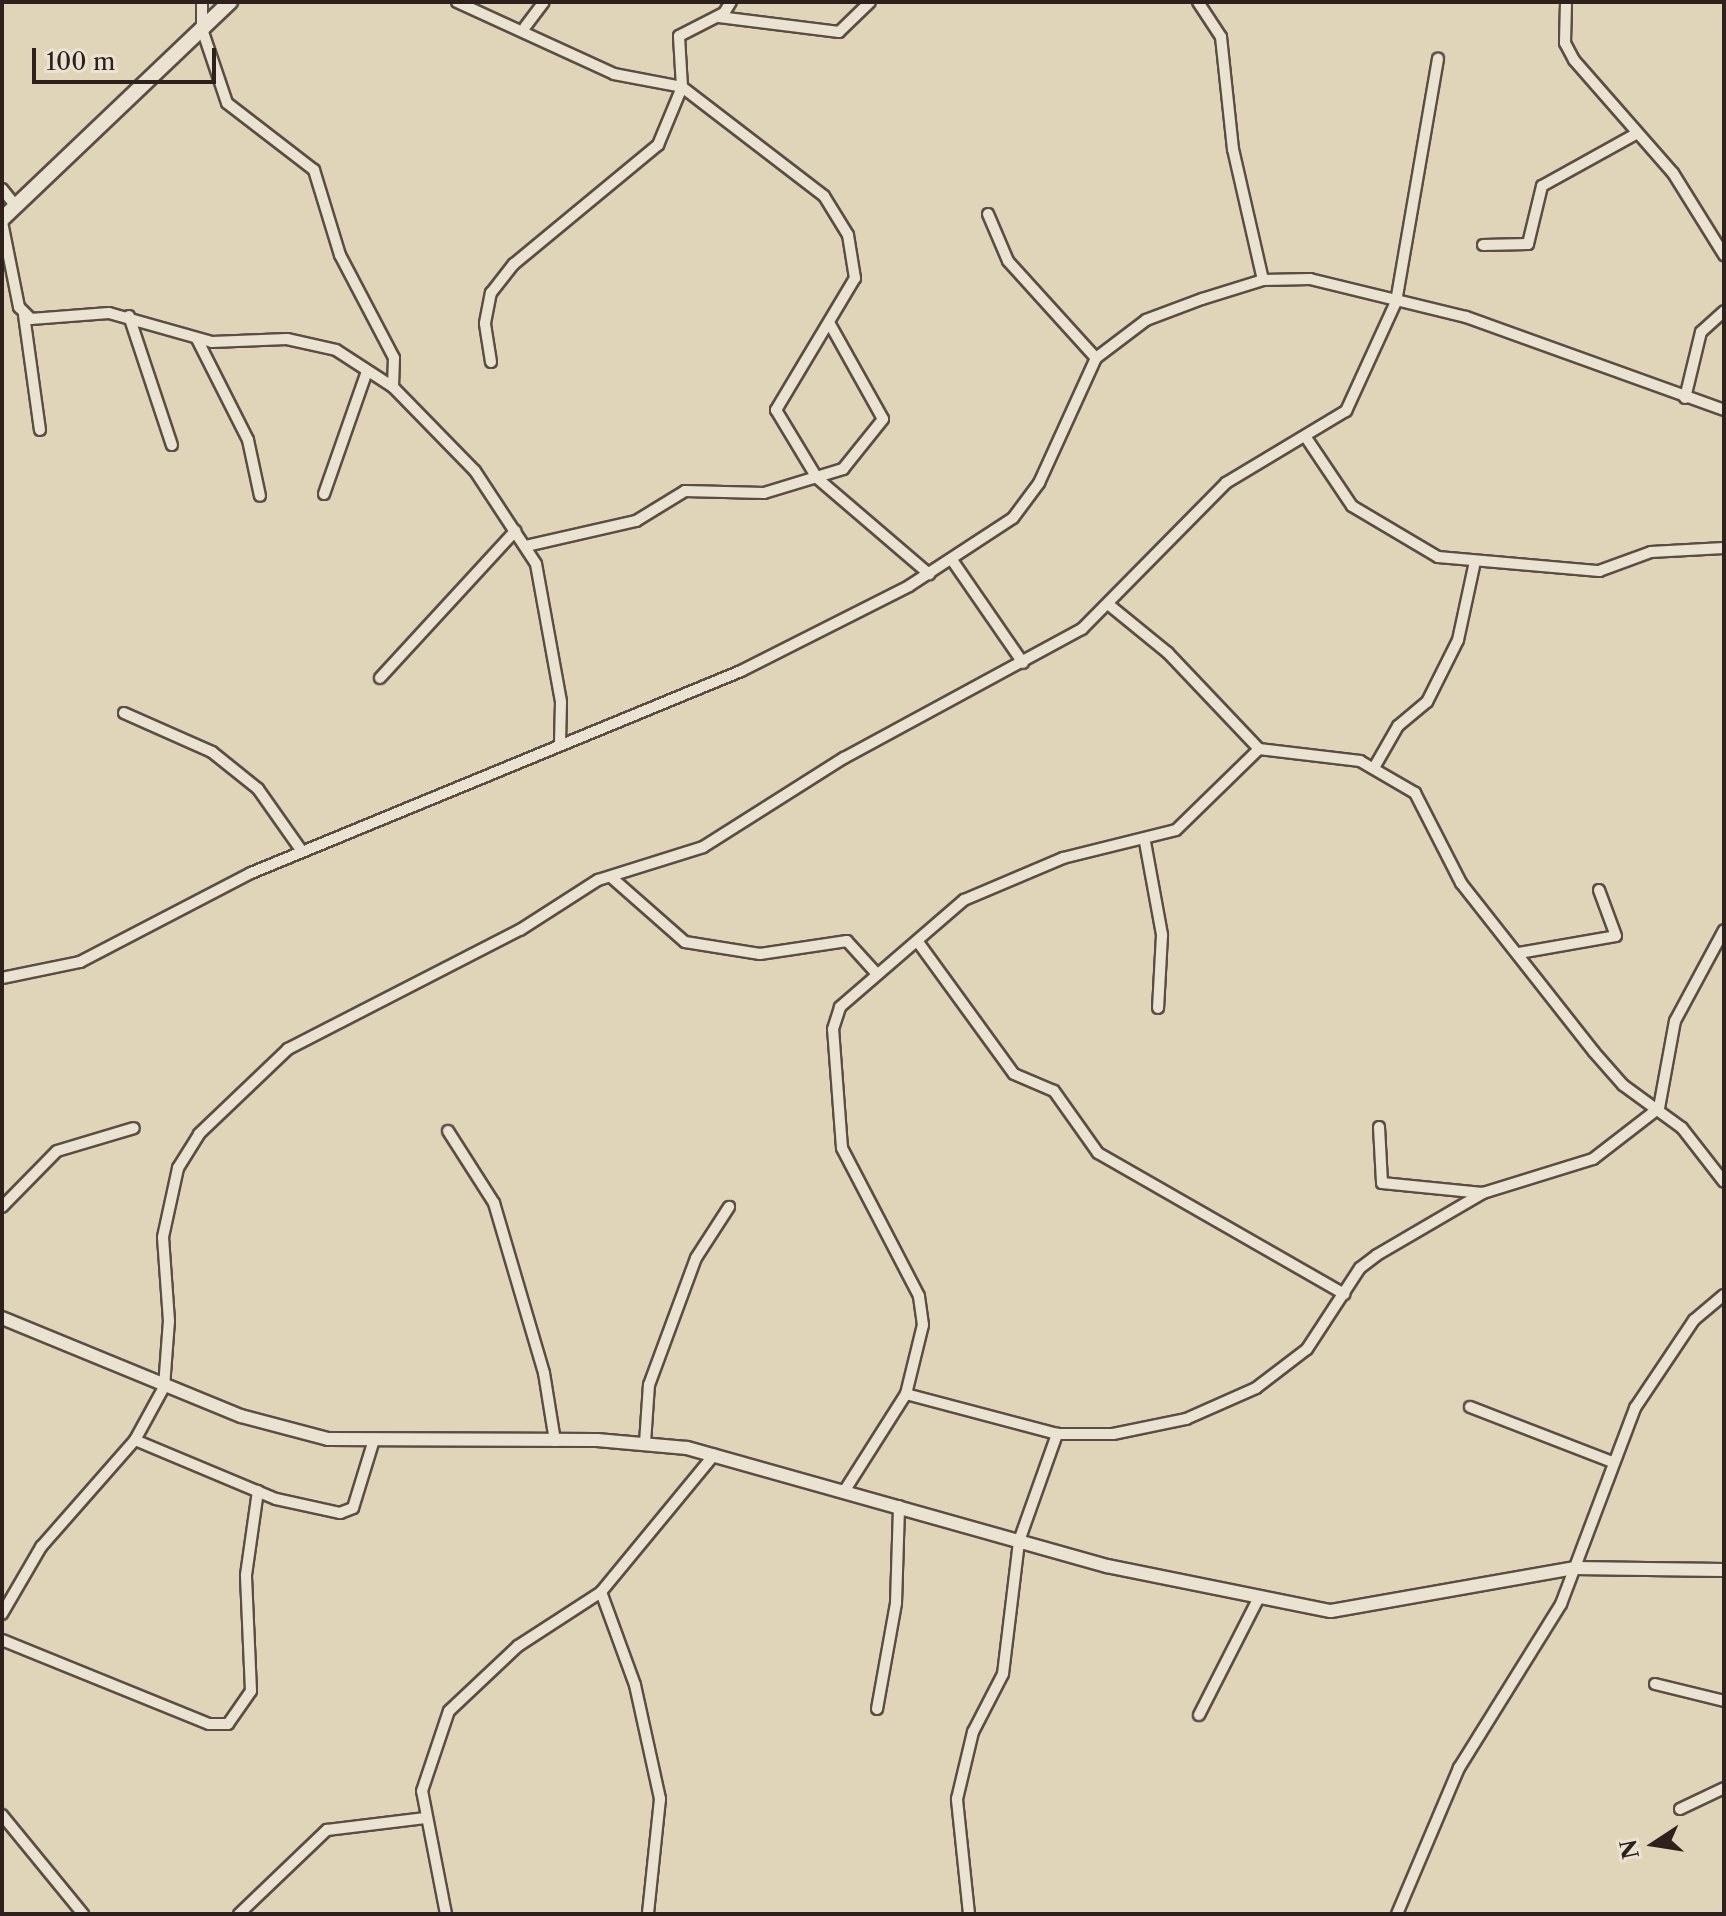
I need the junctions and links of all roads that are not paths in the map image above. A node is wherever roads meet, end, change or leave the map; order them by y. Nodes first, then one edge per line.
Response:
1 (202, 2) edge
2 (230, 2) edge
3 (457, 2) edge
4 (544, 2) edge
5 (731, 2) edge
6 (870, 2) edge
7 (1198, 2) edge
8 (1566, 2) edge
9 (717, 17) junction
10 (525, 27) junction
11 (202, 29) junction
12 (1438, 59) dead end
13 (682, 87) junction
14 (1636, 134) junction
15 (2, 189) edge
16 (16, 206) junction
17 (988, 214) dead end
18 (2, 221) edge
19 (1483, 245) dead end
20 (1724, 255) edge
21 (1263, 280) junction
22 (1396, 302) junction
23 (1724, 311) edge
24 (24, 315) junction
25 (129, 316) junction
26 (830, 324) junction
27 (197, 339) junction
28 (1096, 358) junction
29 (491, 362) dead end
30 (367, 371) junction
31 (393, 387) junction
32 (1685, 398) junction
33 (1724, 410) edge
34 (40, 430) dead end
35 (1305, 436) junction
36 (172, 445) dead end
37 (817, 478) junction
38 (324, 494) dead end
39 (260, 496) dead end
40 (515, 531) junction
41 (526, 546) junction
42 (1724, 548) edge
43 (952, 560) junction
44 (1474, 566) junction
45 (929, 574) junction
46 (1108, 604) junction
47 (1023, 663) junction
48 (380, 678) dead end
49 (124, 713) dead end
50 (560, 744) junction
51 (1259, 749) junction
52 (1375, 766) junction
53 (1145, 842) junction
54 (301, 850) junction
55 (611, 877) junction
56 (1599, 890) dead end
57 (1724, 930) edge
58 (918, 942) junction
59 (1519, 953) junction
60 (877, 974) junction
61 (2, 978) edge
62 (1158, 1008) dead end
63 (1659, 1108) junction
64 (1379, 1127) dead end
65 (134, 1128) dead end
66 (448, 1131) dead end
67 (1724, 1182) edge
68 (1483, 1193) junction
69 (2, 1207) edge
70 (729, 1207) dead end
71 (1344, 1294) junction
72 (1724, 1295) edge
73 (2, 1318) edge
74 (164, 1387) junction
75 (906, 1394) junction
76 (1470, 1407) dead end
77 (1057, 1434) junction
78 (135, 1440) junction
79 (555, 1441) junction
80 (373, 1443) junction
81 (645, 1443) junction
82 (714, 1455) junction
83 (1610, 1461) junction
84 (845, 1490) junction
85 (258, 1491) junction
86 (899, 1506) junction
87 (1019, 1541) junction
88 (1575, 1568) junction
89 (1724, 1570) edge
90 (601, 1592) junction
91 (1258, 1599) junction
92 (2, 1614) edge
93 (2, 1640) edge
94 (1655, 1684) dead end
95 (1724, 1701) edge
96 (877, 1709) dead end
97 (1199, 1715) dead end
98 (1724, 1788) edge
99 (1680, 1809) dead end
100 (2, 1815) edge
101 (425, 1818) junction
102 (83, 1914) edge
103 (239, 1914) edge
104 (446, 1914) edge
105 (648, 1914) edge
106 (969, 1914) edge
107 (1397, 1914) edge

1 - 11 street
2 - 11 main road
3 - 10 street
4 - 10 street
5 - 9 street
6 - 9 street
7 - 21 street
8 - 14 street
9 - 13 street
10 - 13 street
11 - 16 main road
11 - 31 street
12 - 22 street
13 - 26 street
13 - 29 street
14 - 19 street
14 - 20 street
15 - 16 street
16 - 18 main road
17 - 28 street
18 - 24 street
21 - 22 street
21 - 28 street
22 - 32 street
22 - 35 street
23 - 32 street
24 - 25 street
24 - 34 street
25 - 27 street
25 - 36 street
26 - 37 street
26 - 37 street
27 - 30 street
27 - 39 street
28 - 43 street
30 - 31 street
30 - 38 street
31 - 40 street
32 - 33 street
35 - 44 street
35 - 46 street
37 - 41 street
37 - 45 street
40 - 41 street
40 - 48 street
41 - 50 street
42 - 44 street
43 - 45 street
43 - 47 street
44 - 52 street
45 - 50 street
46 - 47 street
46 - 51 street
47 - 55 street
49 - 54 street
50 - 54 street
51 - 52 street
51 - 53 street
52 - 59 street
53 - 58 street
53 - 62 street
54 - 61 street
55 - 60 street
55 - 74 street
56 - 59 street
57 - 63 street
58 - 60 street
58 - 71 street
59 - 63 street
60 - 75 street
63 - 67 street
63 - 68 street
64 - 68 street
65 - 69 street
66 - 79 street
68 - 71 street
70 - 81 street
71 - 77 street
72 - 83 street
73 - 74 street
74 - 78 street
74 - 80 street
75 - 77 street
75 - 84 street
76 - 83 street
77 - 87 street
78 - 85 street
78 - 92 street
79 - 80 street
79 - 81 street
80 - 85 street
81 - 82 street
82 - 84 street
82 - 90 street
83 - 88 street
84 - 86 street
85 - 93 street
86 - 87 street
86 - 96 street
87 - 91 street
87 - 106 street
88 - 89 street
88 - 91 street
88 - 107 street
90 - 101 street
90 - 105 street
91 - 97 street
94 - 95 street
98 - 99 street
100 - 102 street
101 - 103 street
101 - 104 street

